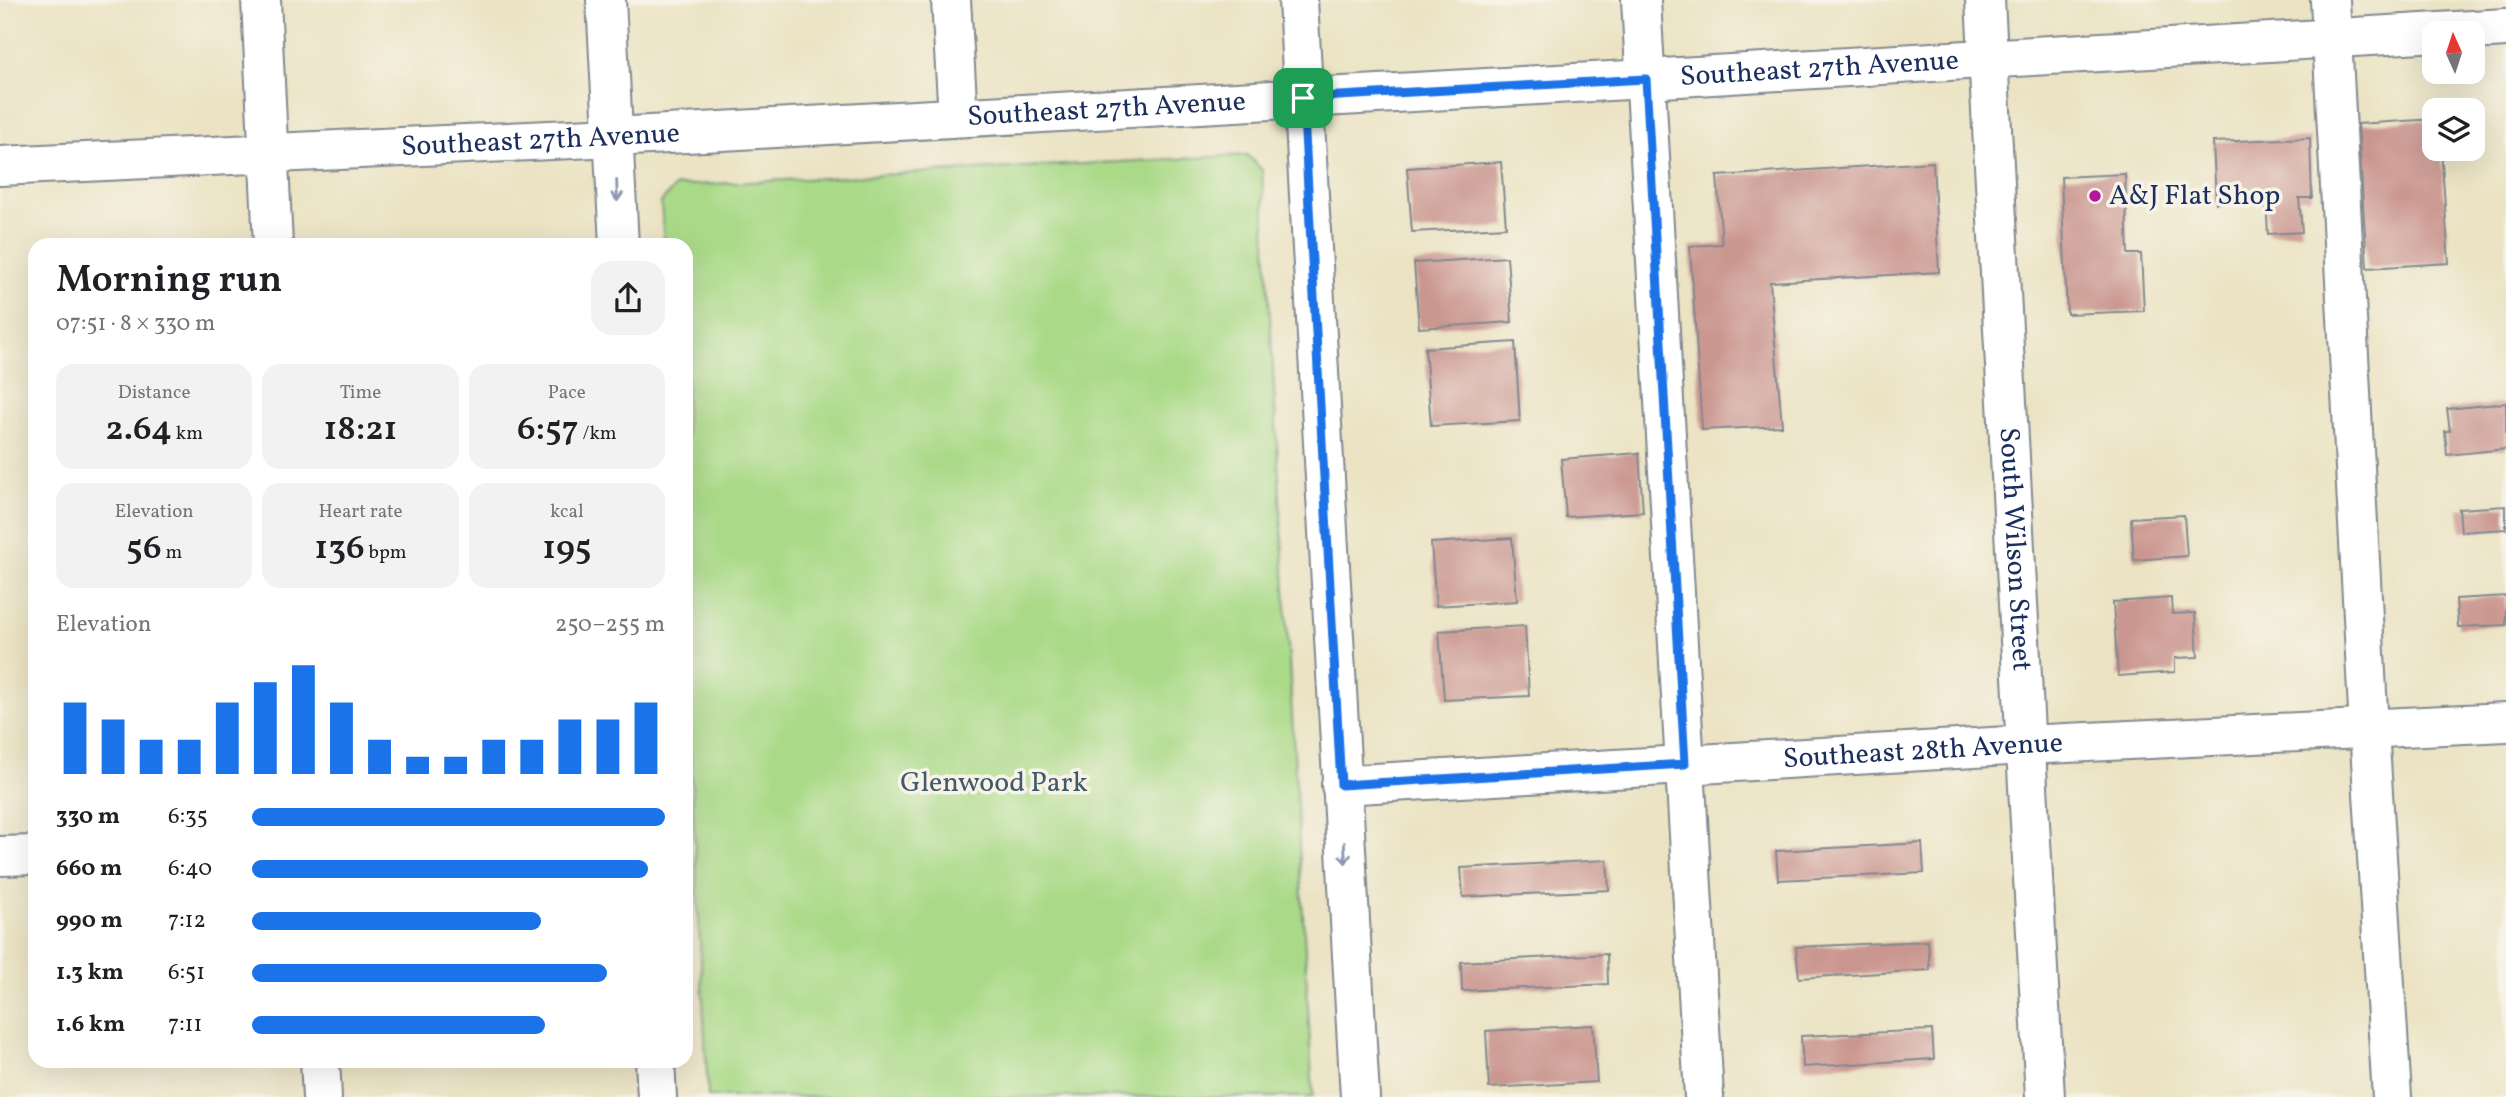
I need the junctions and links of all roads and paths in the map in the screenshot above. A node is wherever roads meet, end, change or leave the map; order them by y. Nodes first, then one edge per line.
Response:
1 (261, 0) edge
2 (606, 0) edge
3 (951, 0) edge
4 (1298, 0) edge
5 (1641, 0) edge
6 (1985, 0) edge
7 (2330, 0) edge
8 (2506, 28) edge
9 (2333, 37) junction
10 (1988, 59) junction
11 (1646, 79) junction
12 (1303, 98) junction
13 (958, 117) junction
14 (614, 136) junction
15 (268, 153) junction
16 (0, 166) edge
17 (274, 238) edge
18 (619, 238) edge
19 (2506, 722) edge
20 (2369, 729) junction
21 (2025, 745) junction
22 (1685, 764) junction
23 (1341, 785) junction
24 (28, 855) edge
25 (0, 856) edge
26 (320, 1068) edge
27 (655, 1068) edge
28 (322, 1097) edge
29 (657, 1097) edge
30 (1360, 1097) edge
31 (1704, 1097) edge
32 (2045, 1097) edge
33 (2392, 1097) edge

1 - 15 street
2 - 14 street
3 - 13 street
4 - 12 street
5 - 11 street
6 - 10 street, South Wilson Street
7 - 9 street
8 - 9 street, Southeast 27th Avenue
9 - 10 street, Southeast 27th Avenue
9 - 20 street
10 - 11 street, Southeast 27th Avenue
10 - 21 street, South Wilson Street
11 - 12 street, Southeast 27th Avenue
11 - 22 street
12 - 13 street, Southeast 27th Avenue
12 - 23 street
13 - 14 street, Southeast 27th Avenue
14 - 15 street, Southeast 27th Avenue
14 -> 18 street
15 - 16 street, Southeast 27th Avenue
15 - 17 street
19 - 20 street, Southeast 28th Avenue
20 - 21 street, Southeast 28th Avenue
20 - 33 street
21 - 22 street, Southeast 28th Avenue
21 - 32 street, South Wilson Street
22 - 23 street, Southeast 28th Avenue
22 - 31 street
23 -> 30 street
24 - 25 street
26 - 28 street
27 - 29 street

